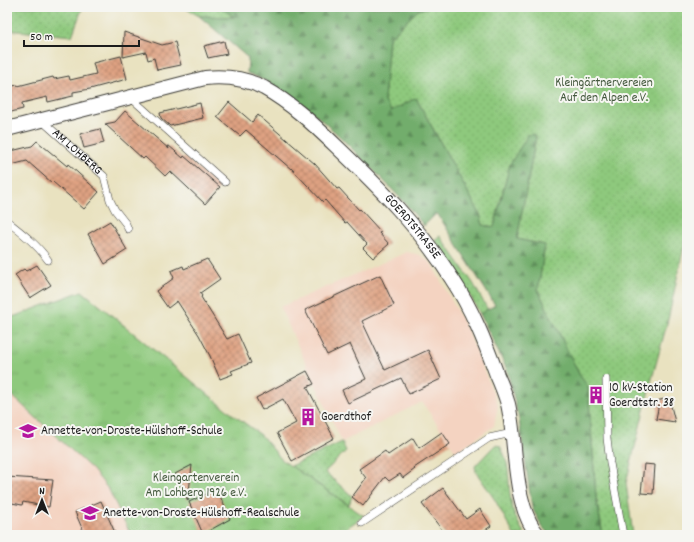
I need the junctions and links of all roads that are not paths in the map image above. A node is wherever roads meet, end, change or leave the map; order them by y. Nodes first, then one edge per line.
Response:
1 (237, 78) joint
2 (130, 97) junction
3 (41, 120) junction
4 (7, 129) edge
5 (225, 182) dead end
6 (7, 221) edge
7 (128, 230) dead end
8 (48, 260) dead end
9 (606, 379) dead end
10 (512, 433) junction
11 (362, 524) dead end
12 (538, 535) edge
13 (623, 535) edge

1 - 2 street, AM LOHBERG
1 - 10 street, GOERDTSTRASSE
2 - 3 street, AM LOHBERG
2 - 5 lane
3 - 4 street, AM LOHBERG
3 - 7 lane, AM LOHBERG
6 - 8 lane
9 - 13 lane
10 - 11 lane
10 - 12 street, GOERDTSTRASSE

